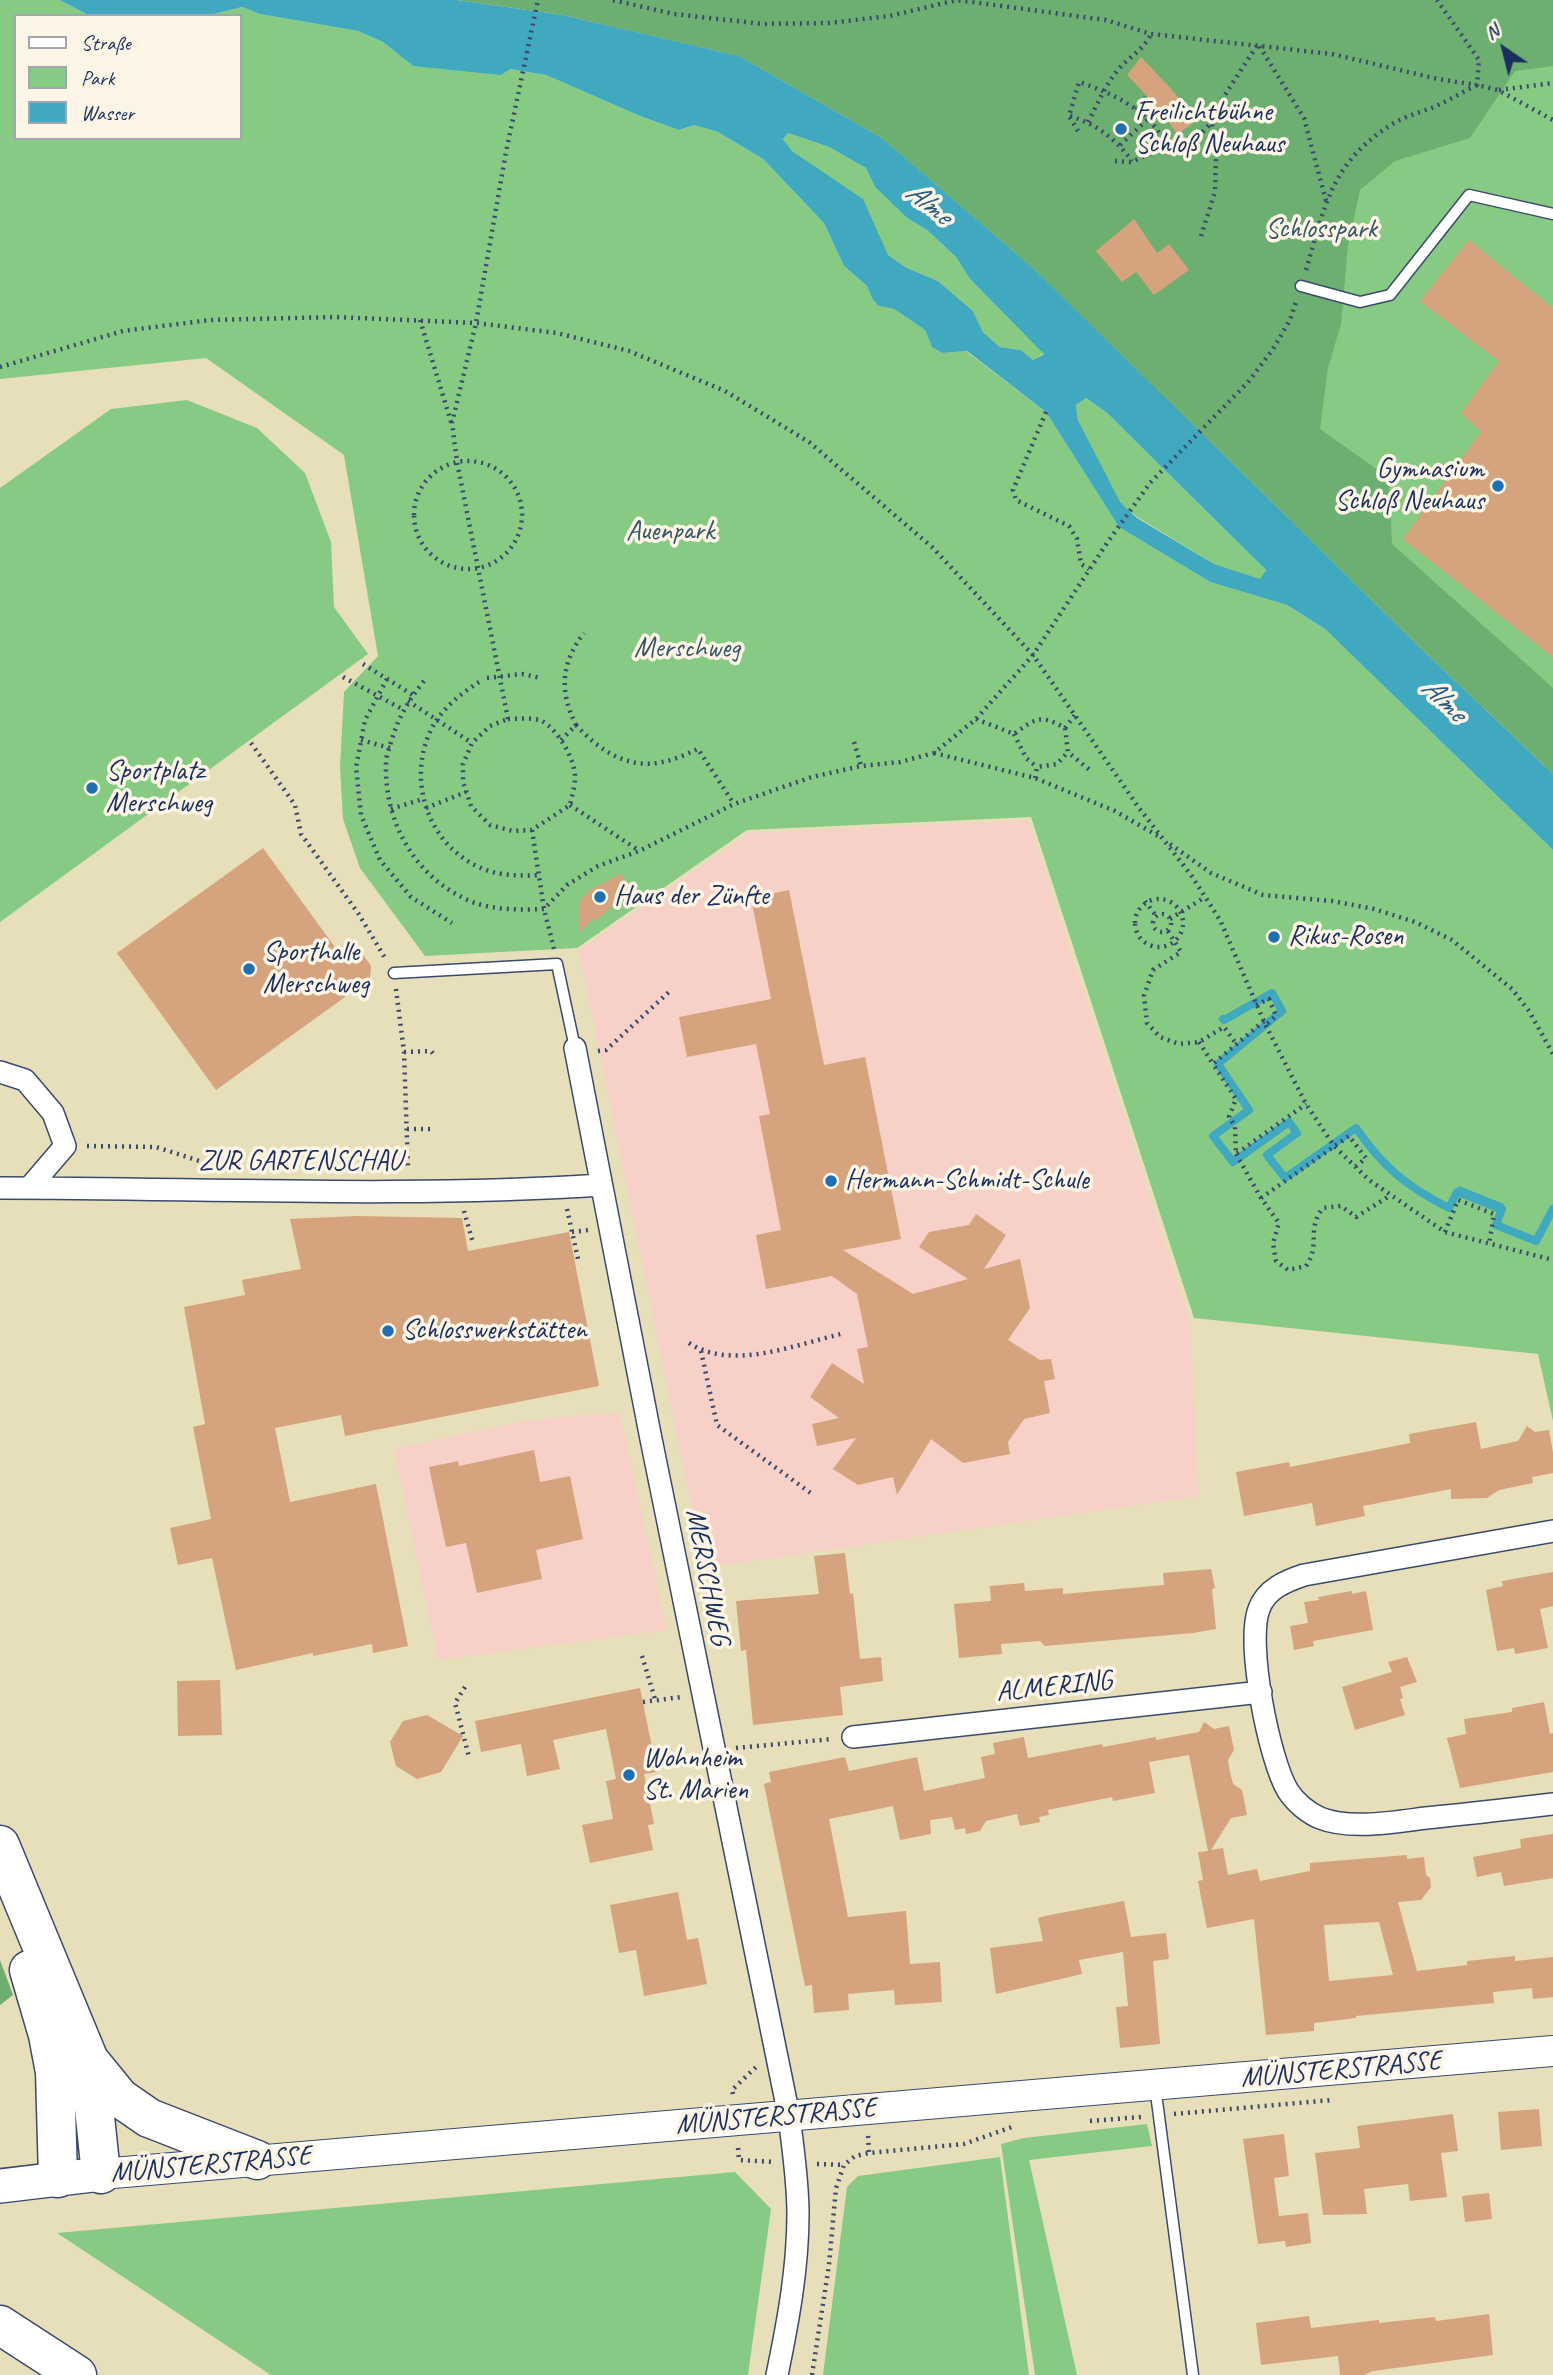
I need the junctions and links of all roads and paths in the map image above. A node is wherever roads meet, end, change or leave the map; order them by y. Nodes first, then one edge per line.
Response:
1 (538, 0) edge
2 (613, 0) edge
3 (957, 0) edge
4 (1437, 0) edge
5 (1151, 34) junction
6 (1258, 44) junction
7 (1553, 83) edge
8 (1477, 85) junction
9 (1498, 90) junction
10 (1105, 91) junction
11 (1147, 96) dead end
12 (1136, 110) junction
13 (1069, 116) junction
14 (1148, 119) junction
15 (1553, 120) edge
16 (1088, 122) junction
17 (1212, 122) junction
18 (1078, 131) dead end
19 (1121, 145) junction
20 (1167, 145) junction
21 (1115, 161) dead end
22 (1132, 162) junction
23 (1326, 202) junction
24 (1553, 214) edge
25 (1201, 236) dead end
26 (1301, 286) junction
27 (420, 320) junction
28 (476, 323) junction
29 (0, 367) edge
30 (1046, 412) dead end
31 (452, 423) junction
32 (457, 462) junction
33 (478, 568) junction
34 (1089, 569) junction
35 (584, 633) dead end
36 (1033, 655) junction
37 (363, 664) dead end
38 (499, 675) junction
39 (343, 677) dead end
40 (487, 678) dead end
41 (541, 678) dead end
42 (387, 679) junction
43 (424, 681) dead end
44 (479, 682) dead end
45 (377, 695) junction
46 (413, 695) junction
47 (408, 701) junction
48 (402, 709) junction
49 (1075, 715) junction
50 (508, 719) junction
51 (976, 719) junction
52 (438, 720) junction
53 (576, 724) junction
54 (1065, 728) junction
55 (1014, 734) junction
56 (361, 740) junction
57 (561, 740) junction
58 (854, 742) dead end
59 (251, 743) dead end
60 (472, 743) junction
61 (390, 748) junction
62 (1068, 751) junction
63 (934, 752) junction
64 (860, 766) junction
65 (1037, 767) junction
66 (1092, 772) dead end
67 (1035, 778) junction
68 (466, 792) junction
69 (422, 799) junction
70 (734, 804) junction
71 (570, 805) junction
72 (426, 808) junction
73 (391, 809) junction
74 (532, 830) junction
75 (1164, 840) junction
76 (639, 851) junction
77 (540, 875) junction
78 (1205, 897) junction
79 (1145, 901) junction
80 (544, 909) junction
81 (1182, 911) junction
82 (1156, 916) junction
83 (1170, 919) junction
84 (452, 923) dead end
85 (1168, 931) junction
86 (1175, 942) junction
87 (557, 964) junction
88 (394, 973) junction
89 (670, 991) dead end
90 (1256, 1005) junction
91 (1265, 1023) junction
92 (1199, 1042) junction
93 (1237, 1045) junction
94 (576, 1050) junction
95 (404, 1052) junction
96 (1553, 1054) edge
97 (436, 1057) dead end
98 (1213, 1064) junction
99 (0, 1072) edge
100 (1306, 1104) junction
101 (407, 1129) junction
102 (435, 1129) dead end
103 (65, 1146) junction
104 (1334, 1146) junction
105 (1236, 1154) junction
106 (1355, 1167) junction
107 (601, 1185) junction
108 (562, 1187) junction
109 (0, 1188) edge
110 (29, 1188) junction
111 (236, 1190) junction
112 (408, 1190) junction
113 (1391, 1195) junction
114 (1261, 1198) junction
115 (1445, 1232) junction
116 (1489, 1245) junction
117 (578, 1259) dead end
118 (1553, 1260) edge
119 (841, 1334) dead end
120 (688, 1343) dead end
121 (701, 1351) junction
122 (812, 1494) dead end
123 (1553, 1531) edge
124 (642, 1656) dead end
125 (465, 1687) dead end
126 (1261, 1692) junction
127 (703, 1695) junction
128 (655, 1699) junction
129 (643, 1702) dead end
130 (853, 1737) joint
131 (715, 1751) junction
132 (469, 1757) dead end
133 (1553, 1804) edge
134 (0, 1845) edge
135 (0, 1882) edge
136 (1553, 2051) edge
137 (89, 2060) junction
138 (1155, 2086) junction
139 (789, 2116) junction
140 (1010, 2127) dead end
141 (257, 2160) junction
142 (101, 2174) junction
143 (58, 2178) junction
144 (0, 2186) edge
145 (0, 2325) edge
146 (77, 2375) edge
147 (777, 2375) edge
148 (812, 2375) edge
149 (1193, 2375) edge

1 - 28 path
2 - 3 path
3 - 5 path
4 - 8 path
5 - 6 path
5 - 10 path
6 - 8 path
6 - 17 path
6 - 23 path
7 - 9 path
8 - 9 path
8 - 23 path
9 - 15 path
10 - 12 path
10 - 13 path
10 - 16 path
11 - 12 path
12 - 14 path
13 - 16 path
13 - 18 path
14 - 19 path
14 - 20 path
16 - 19 path
17 - 20 path
17 - 25 path
19 - 22 path
20 - 22 path
21 - 22 path
23 - 26 path
24 - 26 lane
26 - 34 path
27 - 28 path
27 - 29 path
27 - 31 path
28 - 31 path
28 - 36 path
30 - 34 path
31 - 32 path
32 - 33 path
32 - 33 path
32 - 33 path
33 - 38 path
34 - 36 path
35 - 53 path
36 - 49 path
36 - 51 path
37 - 42 path
38 - 40 path
38 - 41 path
38 - 50 path
39 - 45 path
42 - 45 path
42 - 46 path
43 - 46 path
44 - 52 path
45 - 48 path
45 - 56 path
46 - 47 path
47 - 48 path
47 - 52 path
48 - 61 path
49 - 54 path
49 - 75 path
50 - 57 path
50 - 60 path
51 - 55 path
51 - 63 path
52 - 60 path
52 - 69 path
53 - 57 path
53 - 70 path
54 - 55 path
54 - 62 path
55 - 65 path
56 - 61 path
56 - 84 path
57 - 71 path
58 - 64 path
59 - 88 path
60 - 68 path
61 - 73 path
62 - 65 path
62 - 66 path
63 - 64 path
63 - 67 path
64 - 70 path
65 - 67 path
67 - 75 path
68 - 72 path
68 - 74 path
69 - 72 path
69 - 73 path
70 - 76 path
71 - 74 path
71 - 76 path
72 - 77 path
73 - 80 path
74 - 77 path
75 - 78 path
75 - 96 path
76 - 80 path
77 - 80 path
78 - 81 path
78 - 90 path
79 - 81 path
79 - 82 path
79 - 86 path
80 - 87 path
81 - 83 path
81 - 86 path
82 - 83 path
82 - 85 path
83 - 85 path
85 - 86 path
86 - 92 path
87 - 88 lane
87 - 94 lane
88 - 95 path
89 - 94 path
90 - 91 path
90 - 91 path
91 - 93 path
91 - 100 path
92 - 93 path
92 - 98 path
93 - 98 path
94 - 107 street, MERSCHWEG
95 - 97 path
95 - 101 path
98 - 105 path
99 - 103 street
100 - 104 path
100 - 105 path
101 - 102 path
101 - 112 path
103 - 110 street
103 - 111 path
104 - 106 path
104 - 106 path
104 - 114 path
105 - 114 path
106 - 113 path
107 - 108 street, ZUR GARTENSCHAU
107 - 127 street, MERSCHWEG
108 - 112 street, ZUR GARTENSCHAU
108 - 117 path
109 - 110 street, ZUR GARTENSCHAU
110 - 111 street, ZUR GARTENSCHAU
111 - 112 street, ZUR GARTENSCHAU
113 - 114 path
113 - 115 path
115 - 116 path
115 - 116 path
116 - 118 path
119 - 121 path
120 - 121 path
121 - 122 path
123 - 126 street
124 - 128 path
125 - 132 path
126 - 130 street, ALMERING
126 - 133 street
127 - 128 path
127 - 131 street, MERSCHWEG
128 - 129 path
130 - 131 path
131 - 139 street, MERSCHWEG
134 - 137 highway
135 - 143 highway
136 - 138 main road, MÜNSTERSTRASSE
137 - 141 highway
137 - 142 highway
138 - 139 main road, MÜNSTERSTRASSE
138 - 149 lane
139 - 141 main road, MÜNSTERSTRASSE
139 - 147 street, MERSCHWEG
140 - 148 path
141 - 142 main road, MÜNSTERSTRASSE
142 - 143 main road, MÜNSTERSTRASSE
143 - 144 main road, MÜNSTERSTRASSE
145 - 146 highway

